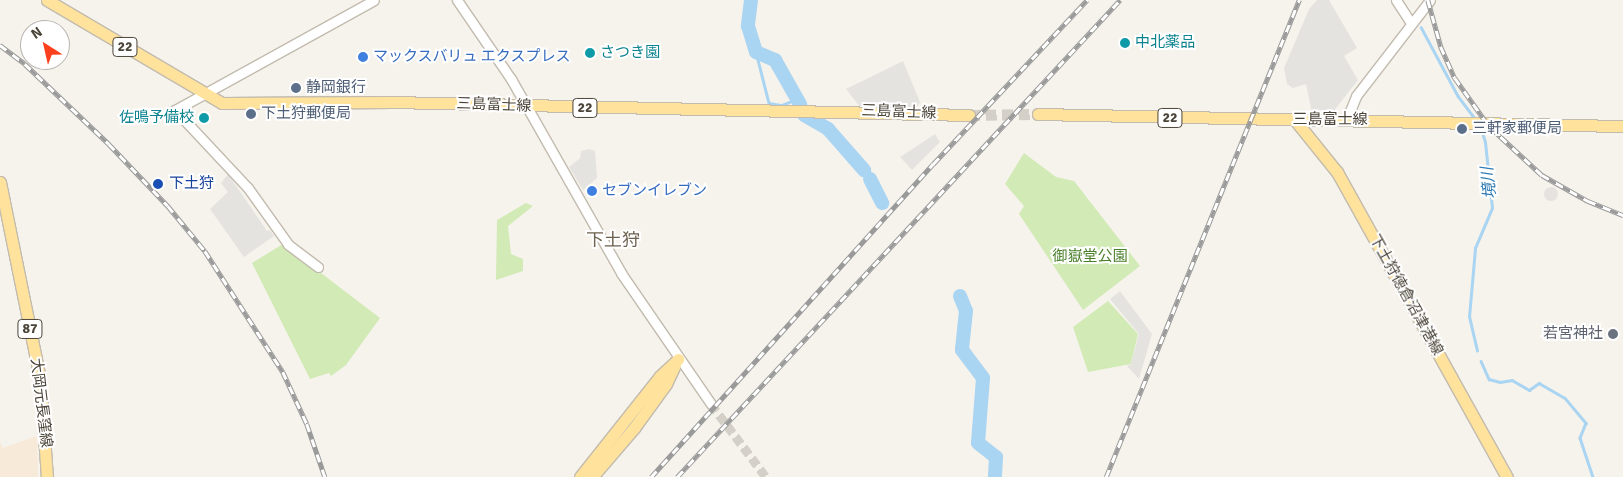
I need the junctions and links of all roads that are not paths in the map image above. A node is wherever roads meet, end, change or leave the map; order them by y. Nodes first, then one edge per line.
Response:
1 (47, 0) edge
2 (374, 0) edge
3 (458, 0) edge
4 (1396, 0) edge
5 (1430, 0) edge
6 (1411, 23) junction
7 (203, 94) junction
8 (526, 106) junction
9 (1038, 114) tunnel mouth
10 (969, 115) tunnel mouth
11 (1295, 120) junction
12 (1346, 121) junction
13 (1623, 126) edge
14 (0, 182) edge
15 (318, 267) dead end
16 (678, 359) junction
17 (710, 404) tunnel mouth
18 (47, 477) edge
19 (580, 477) edge
20 (592, 477) edge
21 (1507, 477) edge

1 - 7 main road, 三島富士線 / 22
2 - 7 street
3 - 8 street
4 - 6 street
5 - 6 street
6 - 12 street
7 - 8 main road, 三島富士線 / 22
7 - 15 street
8 - 10 main road, 三島富士線 / 22
8 - 16 street
9 - 11 main road, 三島富士線 / 22
11 - 12 main road, 三島富士線 / 22
11 - 21 main road, 下土狩徳倉沼津港線
12 - 13 main road, 三島富士線 / 22
14 - 18 main road, 大岡元長窪線 / 87
16 - 17 street
16 - 19 main road
16 - 20 main road

